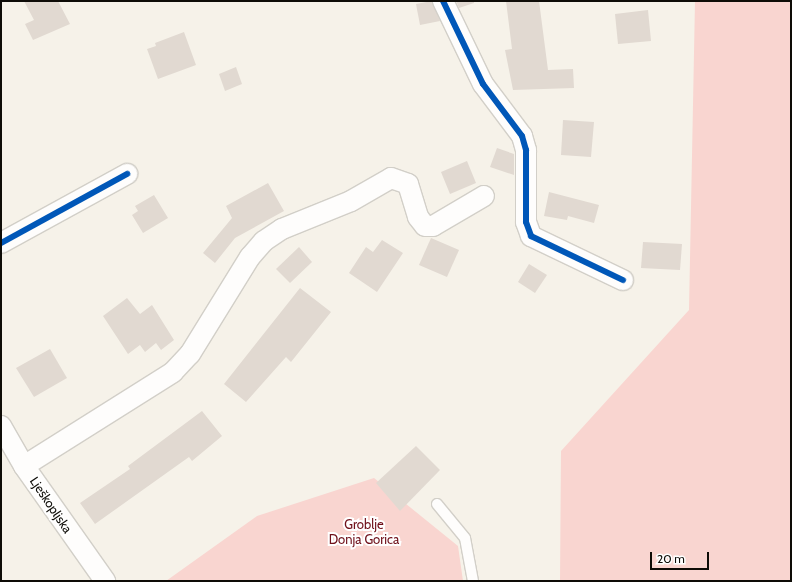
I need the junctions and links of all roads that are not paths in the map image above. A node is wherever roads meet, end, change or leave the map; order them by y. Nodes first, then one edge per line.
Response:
1 (443, 1) edge
2 (127, 174) dead end
3 (484, 196) dead end
4 (1, 243) edge
5 (623, 280) dead end
6 (1, 426) edge
7 (6, 448) edge
8 (24, 466) junction
9 (437, 504) dead end
10 (105, 581) edge
11 (473, 581) edge

1 - 5 street
2 - 4 street
3 - 8 street
6 - 7 street, Lješkopljska
7 - 8 street, Lješkopljska
8 - 10 street, Lješkopljska
9 - 11 lane

